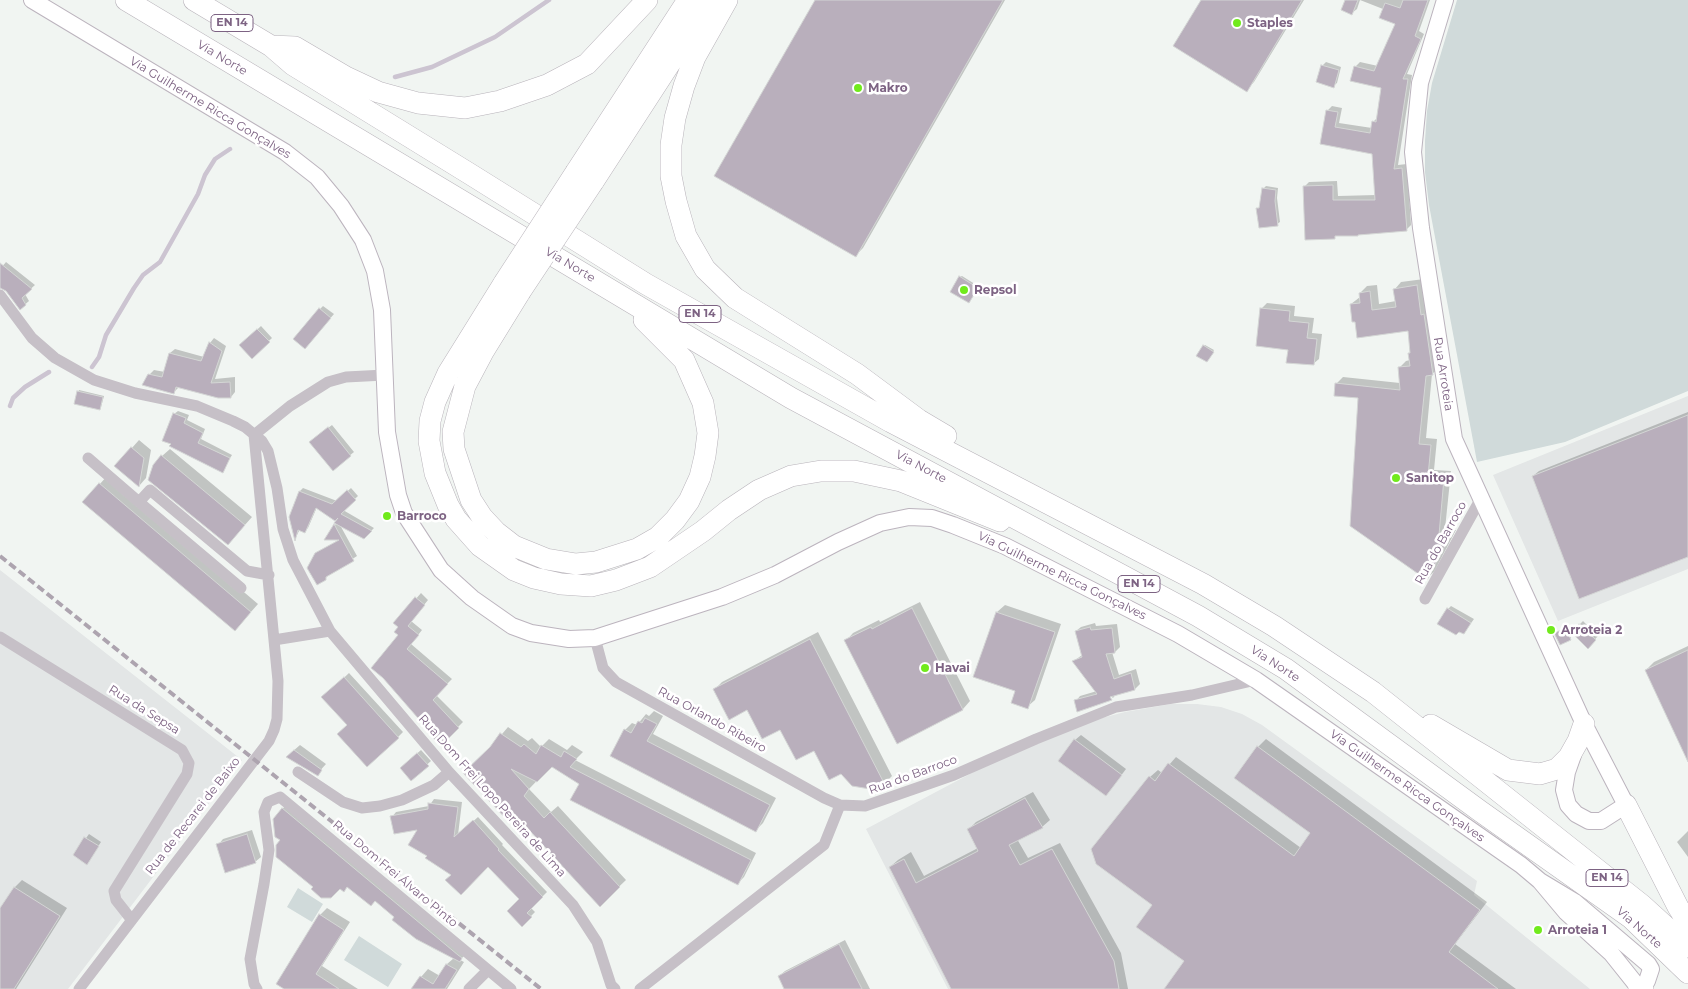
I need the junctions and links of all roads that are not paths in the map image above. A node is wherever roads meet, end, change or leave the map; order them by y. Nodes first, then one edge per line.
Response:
1 (32, 0) edge
2 (126, 0) edge
3 (194, 0) edge
4 (647, 0) edge
5 (688, 0) edge
6 (711, 0) edge
7 (727, 0) edge
8 (1445, 0) edge
9 (271, 46) junction
10 (584, 177) junction
11 (512, 287) junction
12 (0, 295) edge
13 (619, 295) junction
14 (385, 376) junction
15 (254, 435) junction
16 (88, 458) dead end
17 (1480, 500) junction
18 (139, 502) junction
19 (210, 540) junction
20 (1076, 549) junction
21 (199, 553) junction
22 (1145, 555) junction
23 (269, 575) junction
24 (241, 588) dead end
25 (1425, 599) dead end
26 (330, 631) junction
27 (0, 637) edge
28 (595, 638) junction
29 (274, 640) junction
30 (1256, 680) junction
31 (1373, 692) junction
32 (1581, 733) junction
33 (298, 772) dead end
34 (449, 772) junction
35 (840, 805) junction
36 (1626, 805) junction
37 (131, 919) junction
38 (1688, 923) edge
39 (1688, 947) edge
40 (488, 970) junction
41 (1688, 973) edge
42 (1641, 988) edge
43 (79, 989) edge
44 (257, 989) edge
45 (469, 989) edge
46 (511, 989) edge
47 (616, 989) edge
48 (640, 989) edge

1 - 14 street, Via Guilherme Ricca Gonçalves
2 - 13 highway, Via Norte / EN 14
3 - 9 highway, Via Norte / EN 14
4 - 9 highway
5 - 10 highway
6 - 10 highway
7 - 22 highway
8 - 17 street, Rua Arroteia
9 - 22 highway, Via Norte / EN 14
10 - 11 highway, bridge
11 - 13 highway
11 - 20 highway
12 - 15 street, Rua Dom Frei Lopo Pereira de Lima
13 - 20 highway, Via Norte / EN 14
14 - 15 street
14 - 28 street, Via Guilherme Ricca Gonçalves
15 - 23 street
15 - 26 street, Rua Dom Frei Lopo Pereira de Lima
16 - 18 street
17 - 25 street, Rua do Barroco
17 - 32 street, Rua Arroteia
18 - 19 street
18 - 21 street
19 - 21 street
19 - 23 street
20 - 41 highway, Via Norte / EN 14
21 - 24 street
22 - 31 highway, Via Norte / EN 14
23 - 29 street
26 - 29 street
26 - 34 street, Rua Dom Frei Lopo Pereira de Lima
27 - 37 street, Rua da Sepsa
28 - 30 street, Via Guilherme Ricca Gonçalves
28 - 35 street, Rua Orlando Ribeiro
29 - 37 street, Rua de Recarei de Baixo
30 - 35 street, Rua do Barroco
30 - 42 street, Via Guilherme Ricca Gonçalves
31 - 32 highway
31 - 39 highway, Via Norte / EN 14
32 - 36 street, Rua Arroteia
32 - 36 street
33 - 34 street
34 - 47 street, Rua Dom Frei Lopo Pereira de Lima
35 - 48 street
36 - 38 highway
37 - 43 street, Rua de Recarei de Baixo
40 - 44 street, Rua Dom Frei Álvaro Pinto
40 - 45 street
40 - 46 street, Rua Dom Frei Álvaro Pinto

